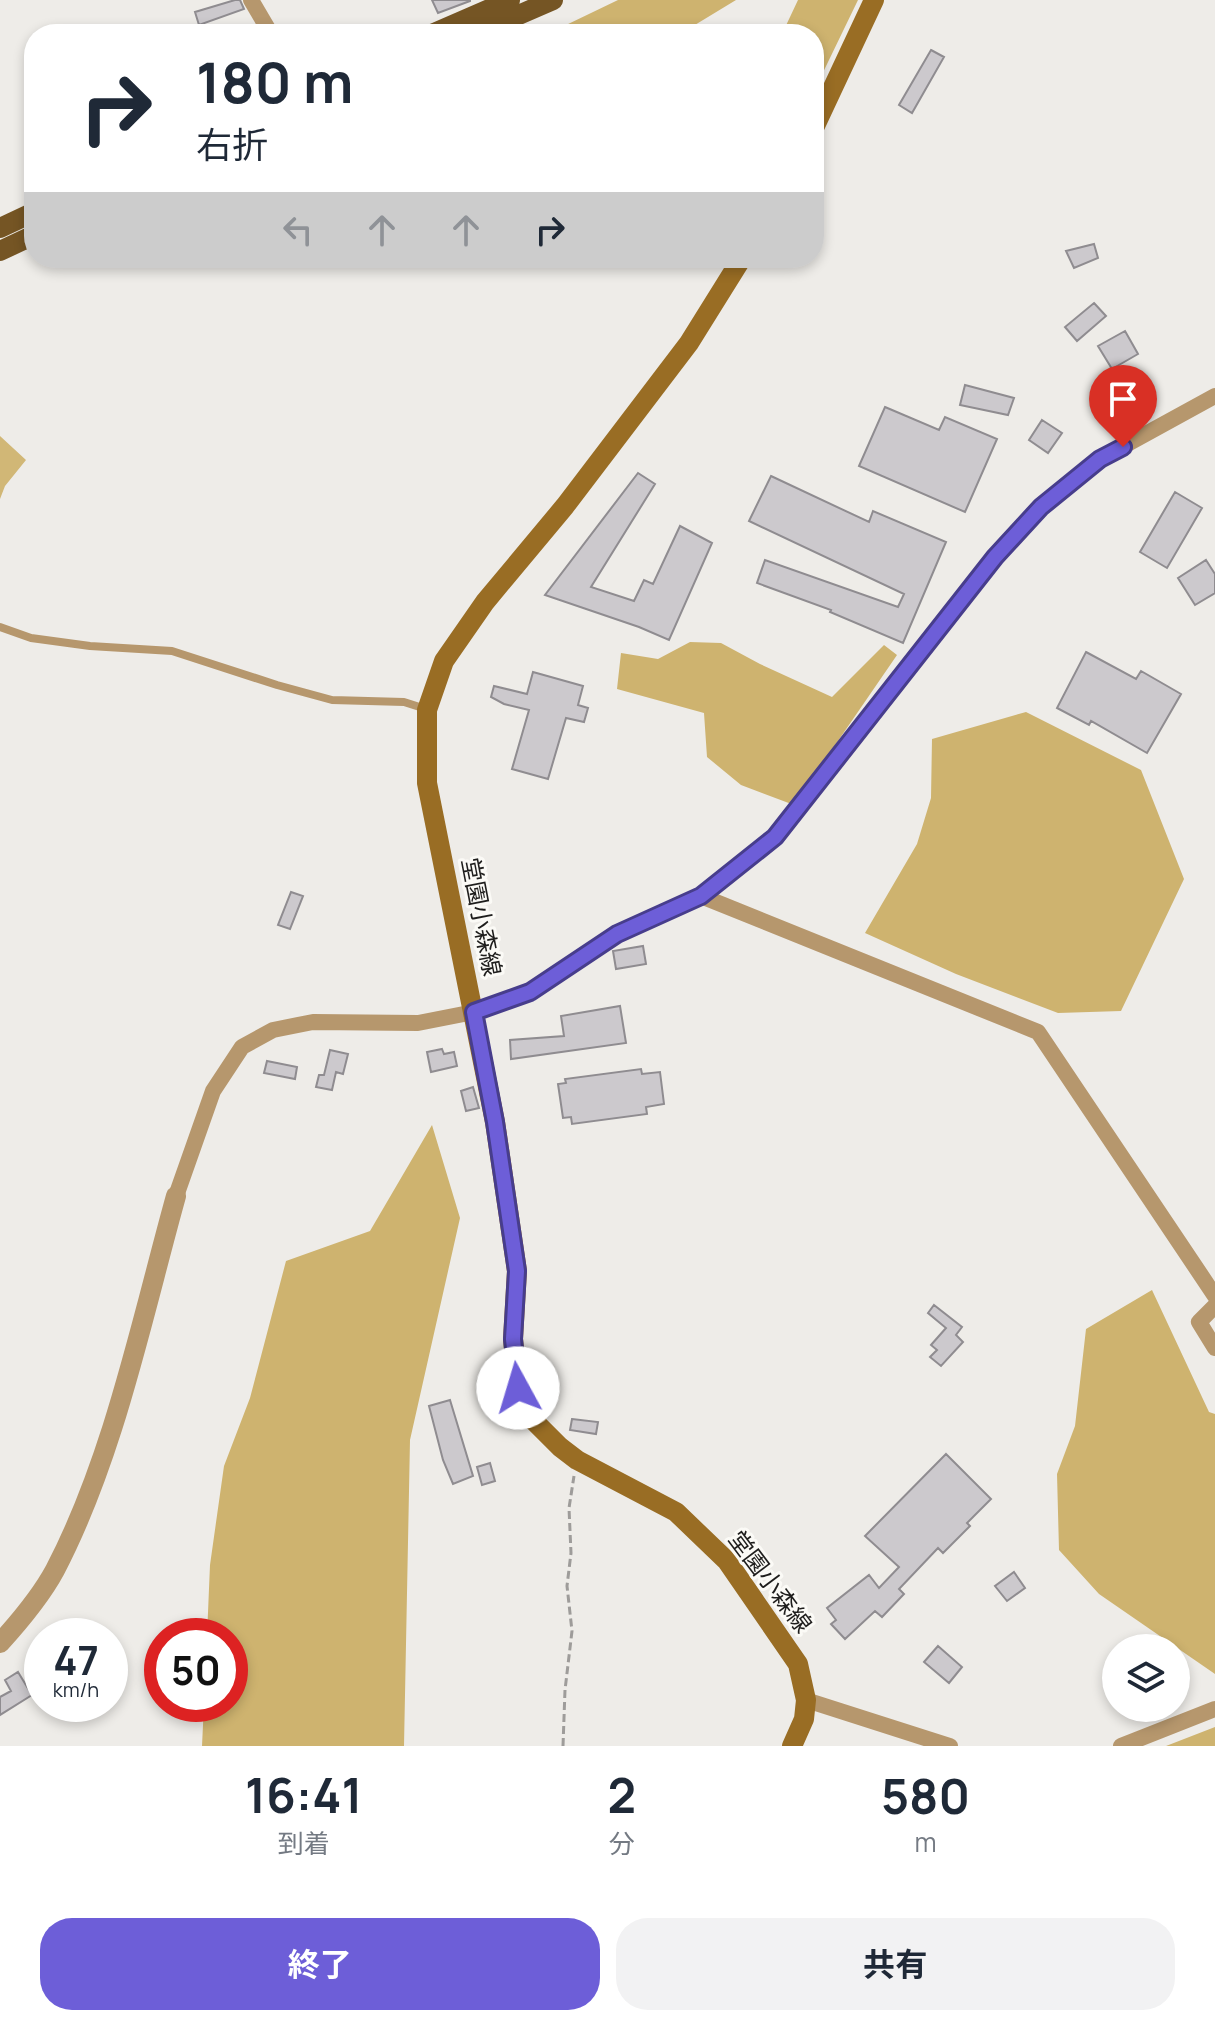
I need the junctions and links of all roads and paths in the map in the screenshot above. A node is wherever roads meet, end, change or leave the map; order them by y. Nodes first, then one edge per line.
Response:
1 (251, 0) edge
2 (510, 0) edge
3 (553, 0) edge
4 (874, 0) edge
5 (265, 24) edge
6 (455, 24) edge
7 (498, 24) edge
8 (824, 107) edge
9 (24, 217) edge
10 (0, 228) edge
11 (24, 240) edge
12 (0, 251) edge
13 (736, 268) edge
14 (1215, 396) edge
15 (0, 627) edge
16 (427, 710) junction
17 (701, 896) junction
18 (474, 1012) junction
19 (176, 1196) joint
20 (1215, 1296) edge
21 (1215, 1306) edge
22 (1215, 1348) edge
23 (577, 1460) junction
24 (0, 1643) edge
25 (806, 1700) junction
26 (1215, 1709) edge
27 (563, 1746) edge
28 (792, 1746) edge
29 (950, 1746) edge
30 (1121, 1746) edge

1 - 5 street
2 - 6 main road
3 - 7 main road
4 - 8 main road
9 - 10 main road
11 - 12 main road
13 - 16 main road, 堂園小森線
14 - 17 street
15 - 16 lane
16 - 18 main road, 堂園小森線
17 - 18 street
17 - 20 street
18 - 19 street
18 - 23 main road, 堂園小森線
19 - 24 street
21 - 22 street
23 - 25 main road, 堂園小森線
23 - 27 path
25 - 28 main road, 堂園小森線
25 - 29 street
26 - 30 street

